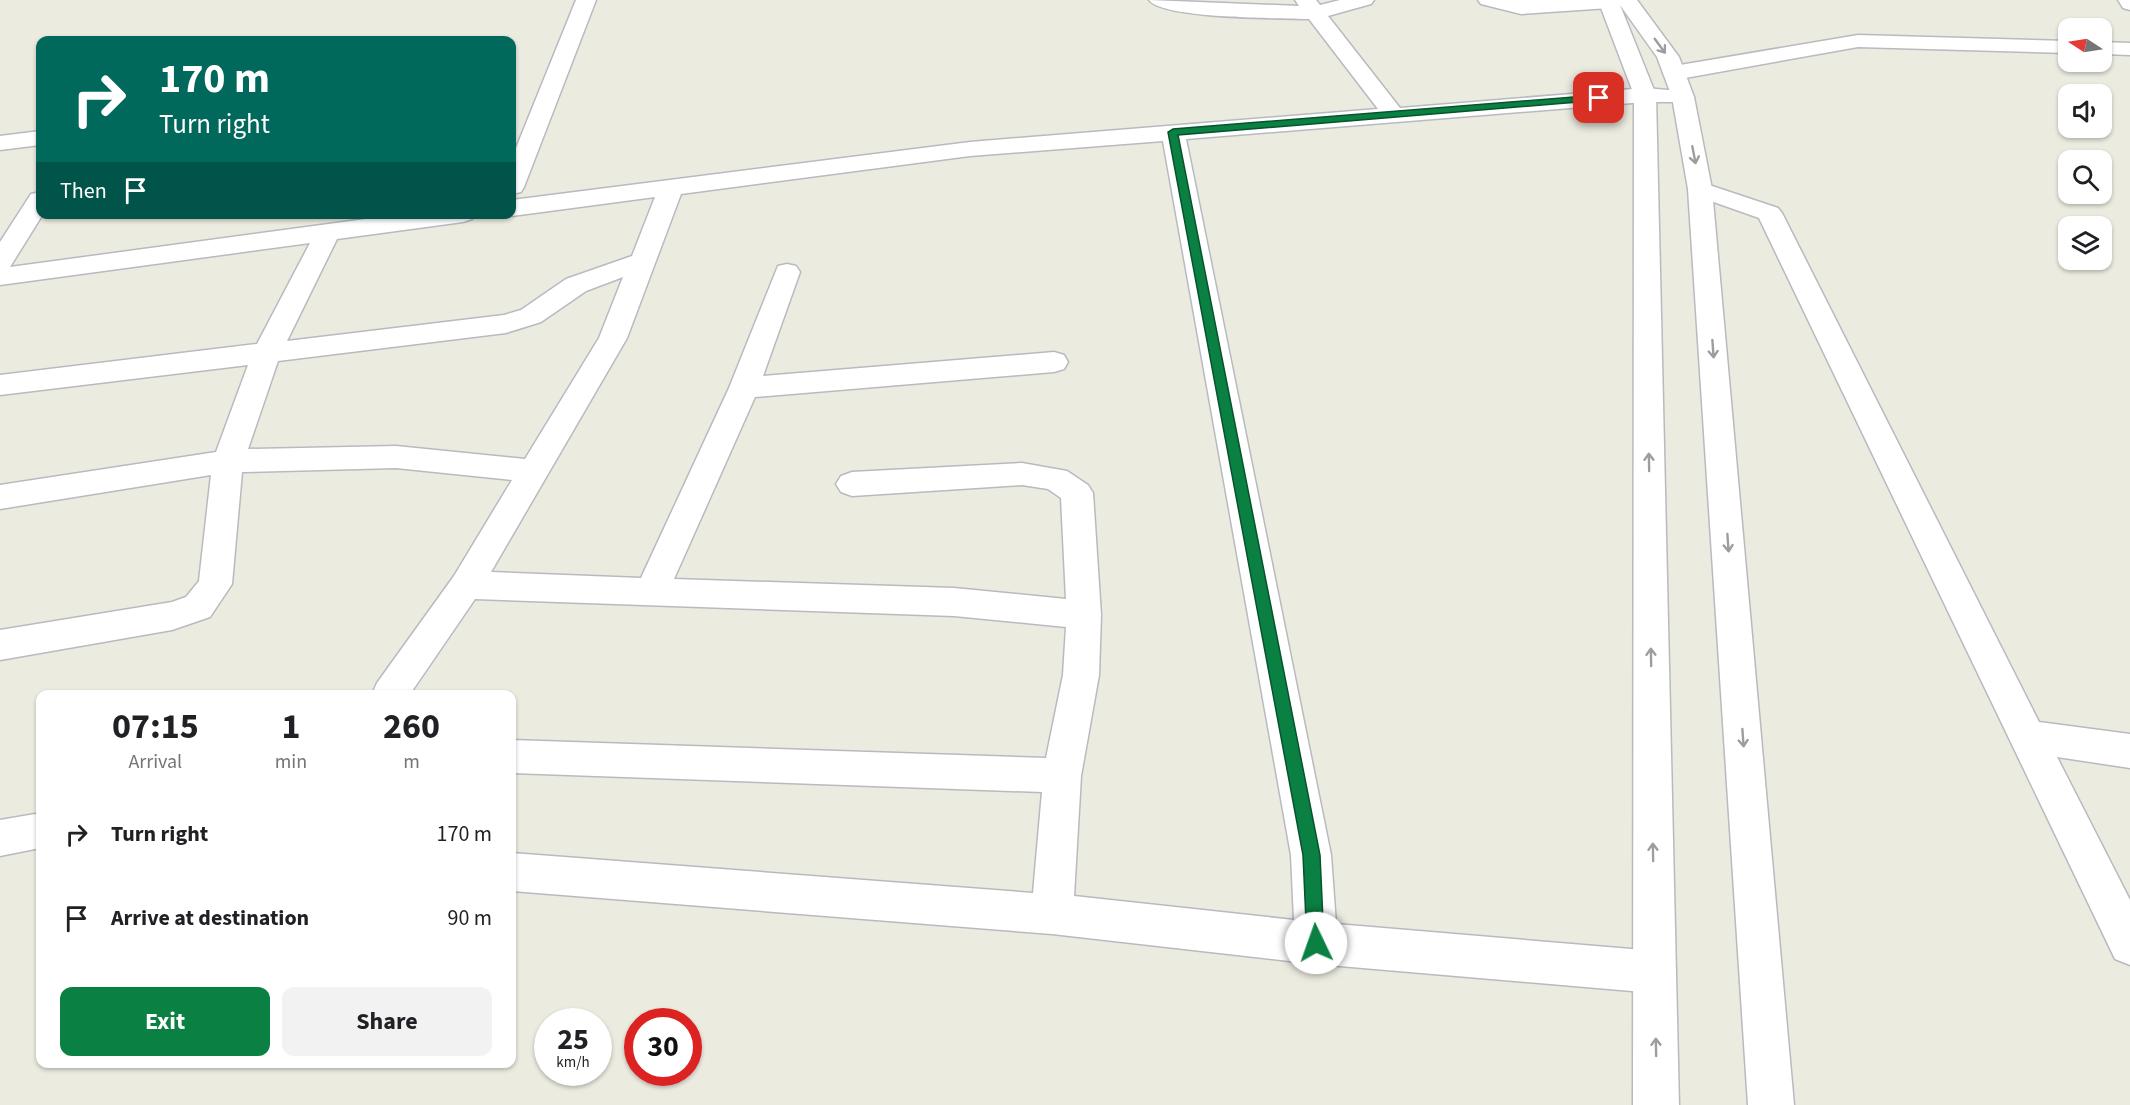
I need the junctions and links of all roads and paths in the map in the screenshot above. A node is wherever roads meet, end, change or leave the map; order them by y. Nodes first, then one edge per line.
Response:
1 (586, 0) edge
2 (1159, 0) edge
3 (1364, 0) edge
4 (1488, 0) edge
5 (1615, 1) edge
6 (1310, 7) edge
7 (2058, 47) edge
8 (2112, 48) edge
9 (2130, 49) edge
10 (1678, 85) junction
11 (1645, 95) junction
12 (1393, 114) junction
13 (1173, 132) junction
14 (36, 138) edge
15 (0, 143) edge
16 (516, 177) edge
17 (671, 188) junction
18 (1700, 189) junction
19 (36, 204) edge
20 (516, 207) edge
21 (426, 219) edge
22 (328, 232) junction
23 (642, 261) junction
24 (0, 262) edge
25 (787, 272) dead end
26 (0, 277) edge
27 (267, 352) junction
28 (1054, 362) dead end
29 (0, 385) edge
30 (744, 388) junction
31 (228, 461) junction
32 (535, 471) junction
33 (852, 484) dead end
34 (0, 497) edge
35 (466, 585) junction
36 (652, 591) junction
37 (1084, 615) junction
38 (0, 645) edge
39 (393, 690) edge
40 (2027, 736) junction
41 (2130, 751) edge
42 (516, 756) edge
43 (1062, 776) junction
44 (516, 872) edge
45 (1052, 914) junction
46 (1316, 943) junction
47 (2130, 944) edge
48 (1655, 972) junction
49 (1656, 1105) edge
50 (1771, 1105) edge

1 - 16 street
2 - 6 street
3 - 6 street
4 - 5 street
5 -> 10 street
5 - 11 street
6 - 12 street
7 - 10 street
8 - 9 street
10 - 11 street
10 -> 18 street
11 - 12 street
48 -> 11 street
12 - 13 street
13 - 17 street
13 - 46 street
14 - 15 street
17 - 20 street
17 - 23 street
18 - 40 street
18 -> 50 street
19 - 24 street
21 - 22 street
22 - 26 street
22 - 27 street
23 - 27 street
23 - 32 street
25 - 30 street
27 - 29 street
27 - 31 street
28 - 30 street
30 - 36 street
31 - 32 street
31 - 34 street
31 - 38 street
32 - 35 street
33 - 37 street
35 - 36 street
35 - 39 street
36 - 37 street
37 - 43 street
40 - 41 street
40 - 47 street
42 - 43 street
43 - 45 street
44 - 45 street
45 - 46 street
46 - 48 street
49 -> 48 street

